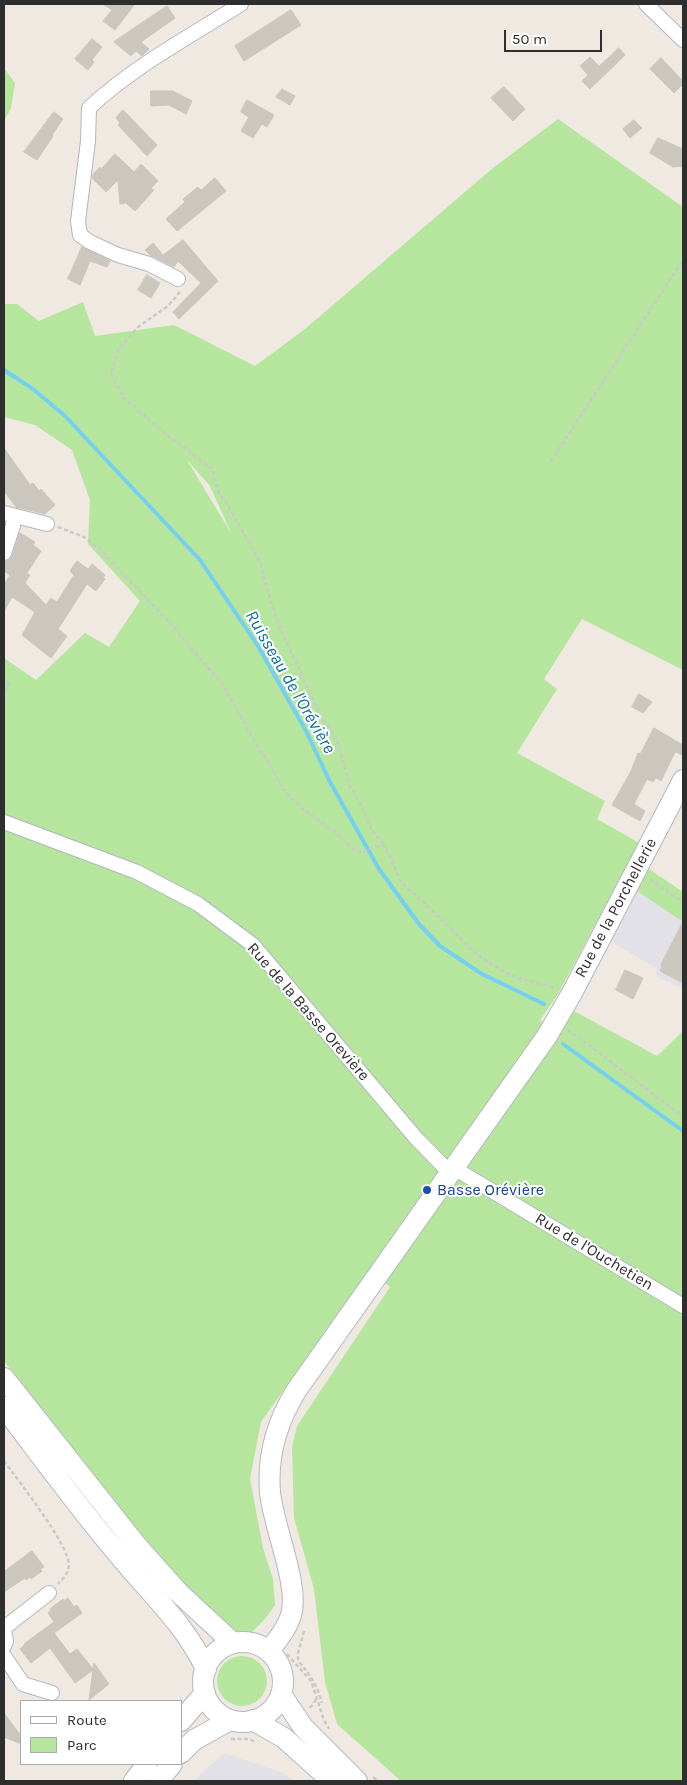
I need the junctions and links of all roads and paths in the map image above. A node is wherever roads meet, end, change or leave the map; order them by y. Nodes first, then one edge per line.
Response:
1 (241, 4) edge
2 (646, 4) edge
3 (683, 40) edge
4 (683, 260) edge
5 (178, 279) joint
6 (551, 461) dead end
7 (9, 514) edge
8 (47, 524) joint
9 (4, 553) edge
10 (11, 681) dead end
11 (4, 692) edge
12 (683, 780) edge
13 (4, 822) edge
14 (385, 846) junction
15 (636, 870) junction
16 (683, 902) edge
17 (572, 993) junction
18 (554, 1031) junction
19 (683, 1118) edge
20 (452, 1171) junction
21 (683, 1306) edge
22 (4, 1378) edge
23 (4, 1407) edge
24 (4, 1462) edge
25 (49, 1593) joint
26 (305, 1627) dead end
27 (4, 1629) edge
28 (232, 1643) junction
29 (4, 1646) edge
30 (278, 1652) junction
31 (4, 1656) edge
32 (206, 1669) junction
33 (52, 1693) dead end
34 (204, 1693) junction
35 (281, 1694) junction
36 (318, 1698) dead end
37 (322, 1702) dead end
38 (182, 1720) edge
39 (230, 1720) junction
40 (253, 1720) junction
41 (224, 1741) dead end
42 (259, 1743) dead end
43 (182, 1752) edge
44 (146, 1765) edge
45 (171, 1765) edge
46 (134, 1781) edge
47 (158, 1781) edge
48 (332, 1781) edge
49 (357, 1781) edge

1 - 5 street
2 - 3 street
4 - 6 path
5 - 14 path
7 - 8 street
7 - 9 street
8 - 14 path
10 - 11 path
12 - 15 main road, Rue de la Porchellerie
13 - 20 street, Rue de la Basse Orevière
14 - 17 path
15 - 16 path
15 - 17 main road, Rue de la Porchellerie
17 - 18 main road, Rue de la Porchellerie
18 - 19 path
18 - 20 main road, Rue de la Porchellerie
20 - 21 street, Rue de l'Ouchetien
20 - 30 main road, Rue de la Porchellerie
22 - 28 main road
23 - 32 main road
24 - 25 path
25 - 27 street
26 - 37 path
27 - 29 street
28 - 30 main road
28 - 32 main road
30 - 35 main road
30 - 36 path
31 - 33 street
32 - 34 main road
34 - 38 main road
34 - 39 main road
35 - 40 main road
35 - 49 main road
39 - 40 main road
39 - 43 main road
40 - 48 main road
41 - 42 path
44 - 46 main road
45 - 47 main road

